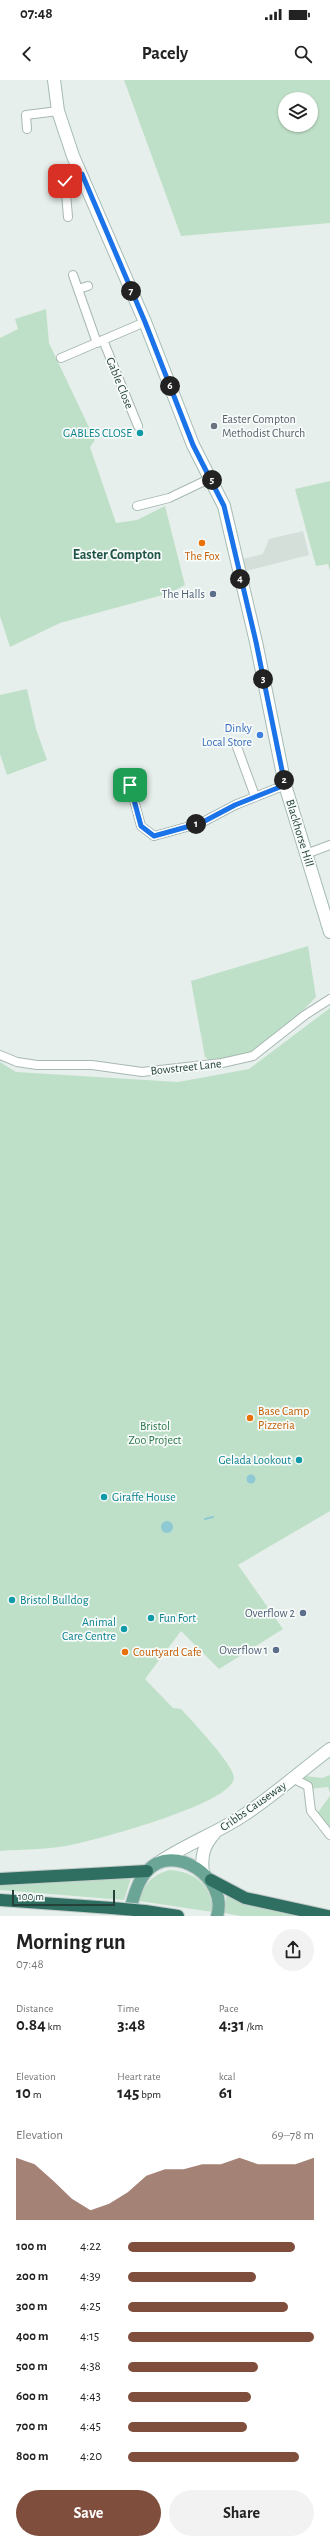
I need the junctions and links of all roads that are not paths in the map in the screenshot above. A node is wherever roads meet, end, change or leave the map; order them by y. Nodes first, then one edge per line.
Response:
1 (54, 80) edge
2 (58, 111) junction
3 (27, 129) dead end
4 (82, 174) junction
5 (68, 217) dead end
6 (73, 275) dead end
7 (88, 286) dead end
8 (78, 289) junction
9 (145, 322) junction
10 (100, 341) junction
11 (61, 358) dead end
12 (138, 426) dead end
13 (211, 478) junction
14 (137, 506) dead end
15 (237, 747) dead end
16 (130, 785) dead end
17 (285, 785) junction
18 (132, 794) junction
19 (122, 796) dead end
20 (254, 796) junction
21 (330, 845) edge
22 (306, 854) junction
23 (330, 932) edge
24 (330, 999) edge
25 (0, 1055) edge
26 (330, 1749) edge
27 (292, 1778) junction
28 (214, 1833) junction
29 (330, 1835) edge
30 (151, 1868) junction
31 (207, 1876) junction
32 (0, 1879) edge
33 (0, 1900) edge
34 (128, 1916) edge
35 (178, 1916) edge
36 (217, 1916) edge
37 (328, 1916) edge

1 - 2 main road, Blackhorse Hill
2 - 3 street
2 - 4 main road, Blackhorse Hill
4 - 5 street
4 - 9 main road, Blackhorse Hill
6 - 8 street, Gable Close
7 - 8 street
8 - 10 street, Gable Close
9 - 10 street
9 - 13 main road, Blackhorse Hill
10 - 11 street
10 - 12 street, Gable Close
13 - 14 street
13 - 17 main road, Blackhorse Hill
15 - 20 street
16 - 18 street
17 - 20 street
17 - 22 main road, Blackhorse Hill
18 - 19 street
18 - 20 street
21 - 22 street
22 - 23 main road, Blackhorse Hill
24 - 25 street, Bowstreet Lane
26 - 27 main road
27 - 28 main road, Cribbs Causeway
27 - 29 street
28 - 30 main road, Cribbs Causeway
28 - 31 main road, Cribbs Causeway
30 - 31 main road
30 - 32 highway
30 - 34 main road
31 - 36 main road
31 - 37 highway
33 - 35 highway, bridge

